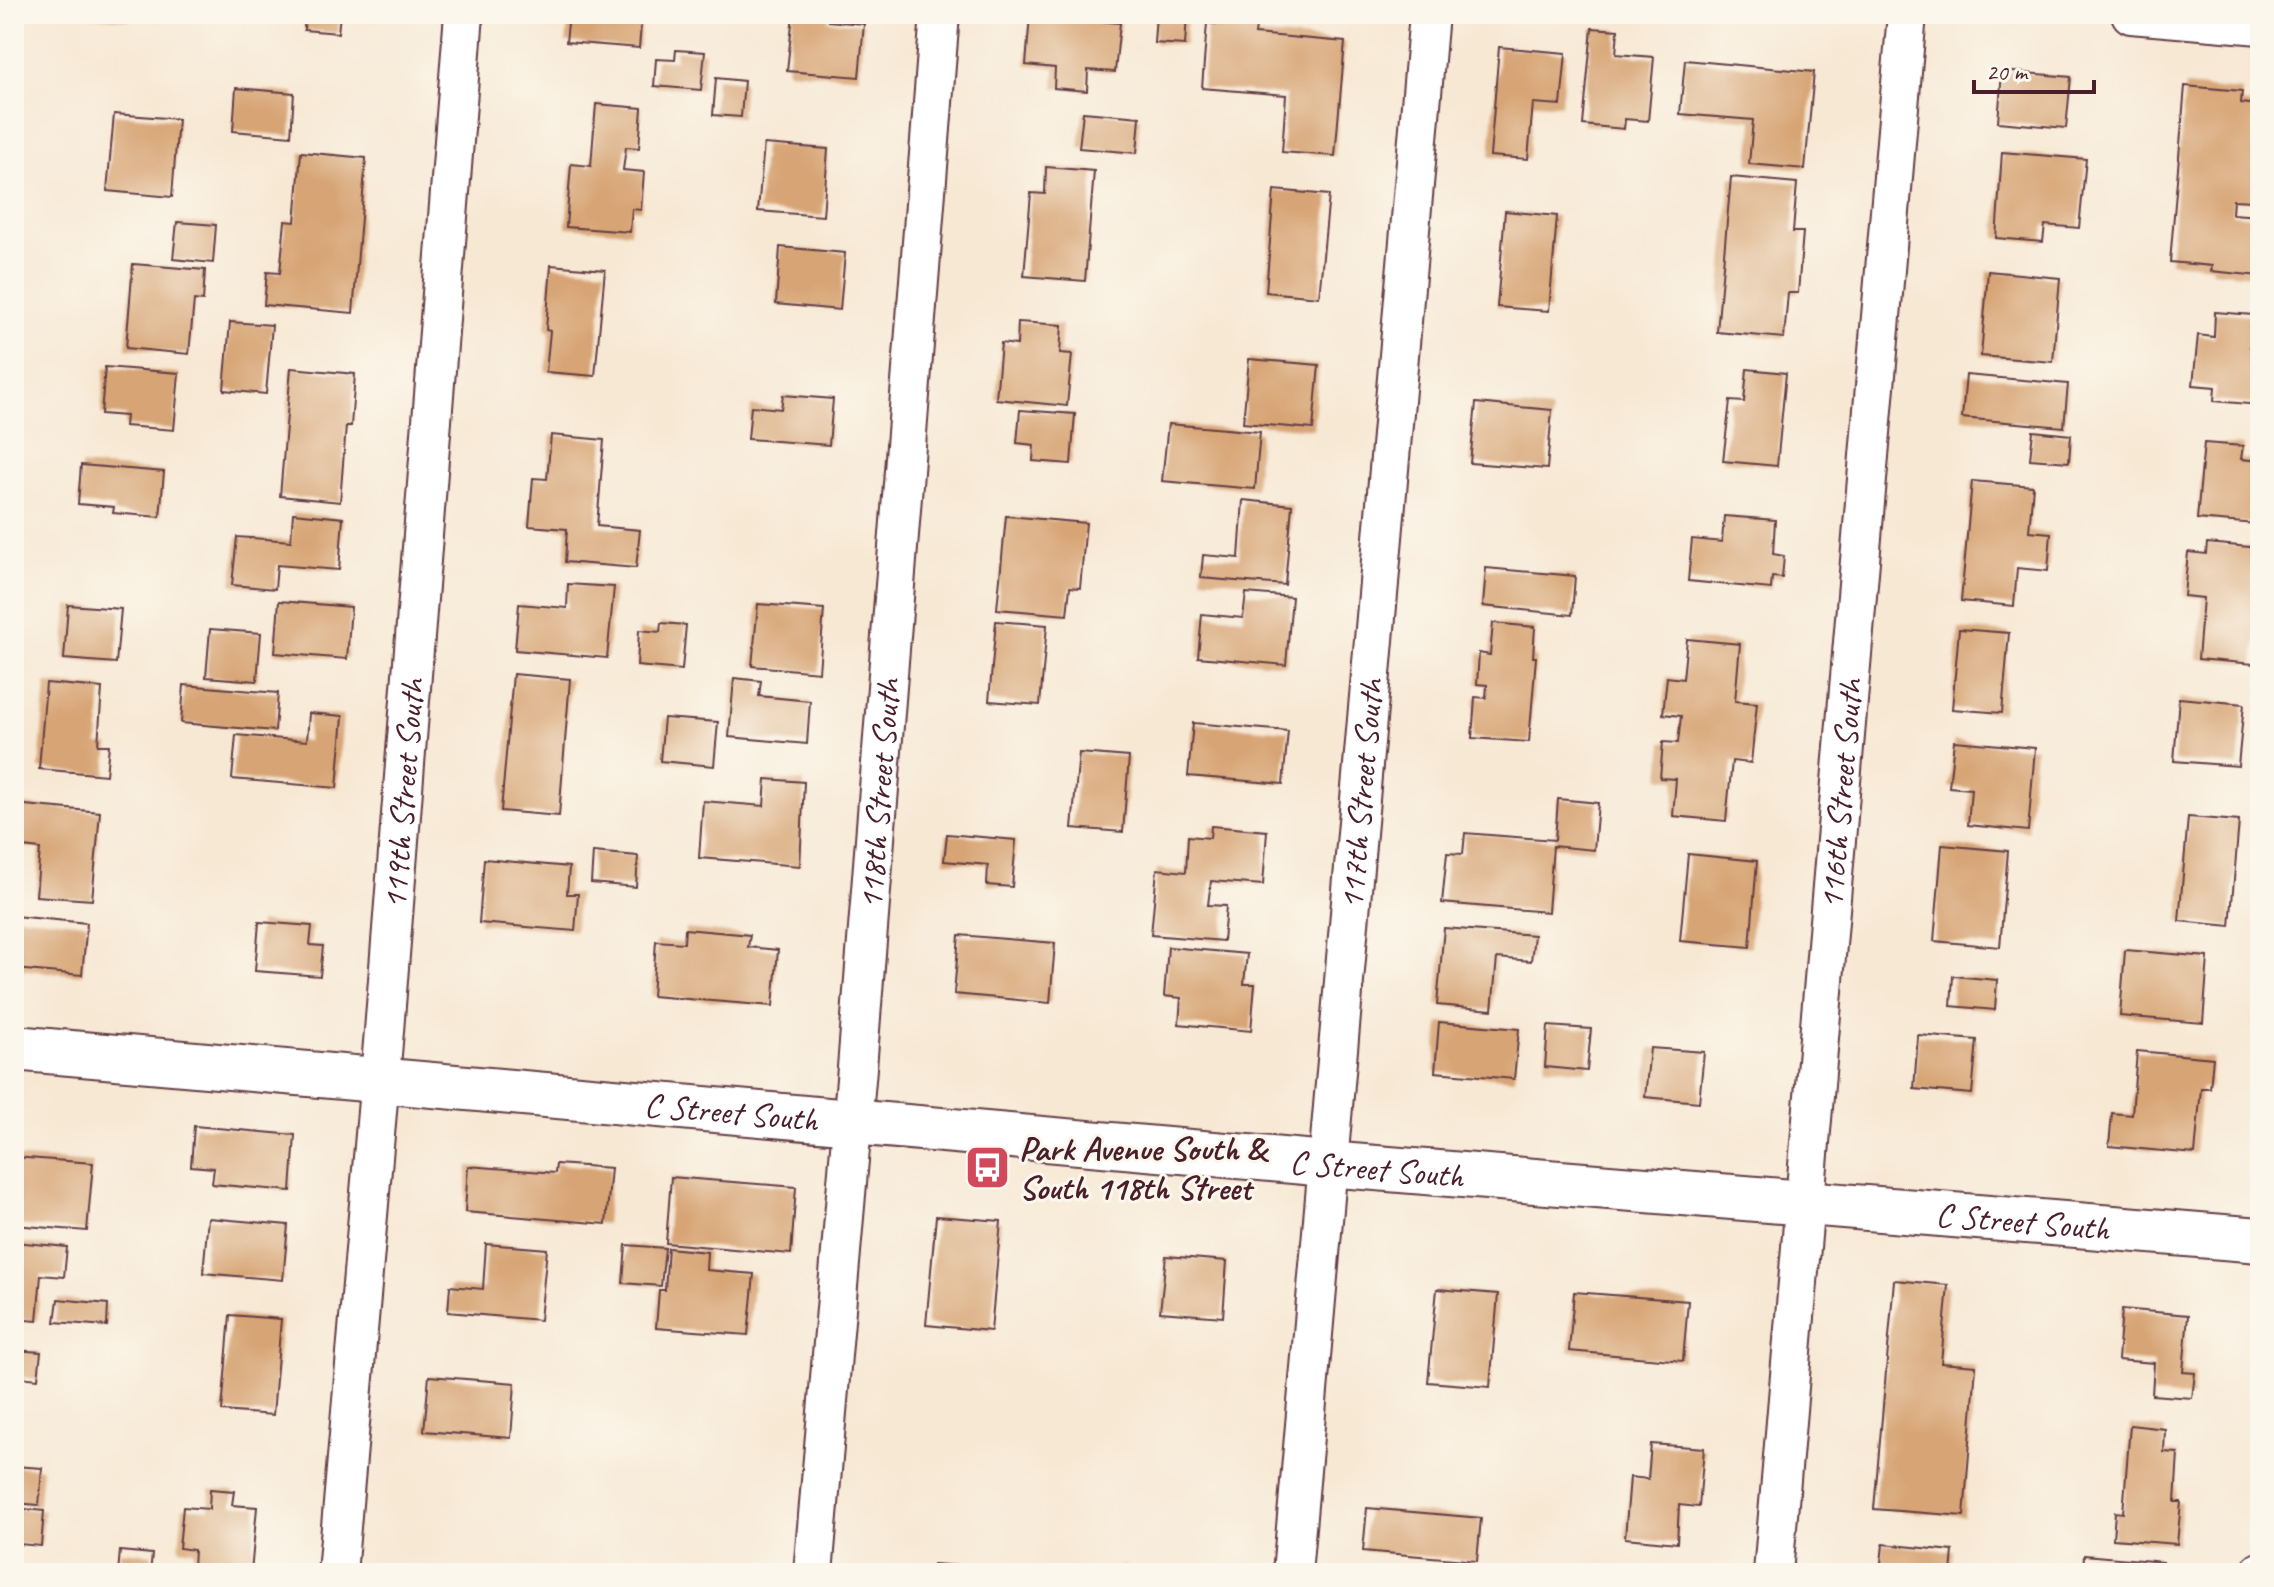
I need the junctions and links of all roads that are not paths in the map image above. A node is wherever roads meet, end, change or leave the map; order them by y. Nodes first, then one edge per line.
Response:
1 (464, 14) edge
2 (940, 14) edge
3 (1429, 14) edge
4 (1907, 14) edge
5 (2131, 14) edge
6 (2260, 25) edge
7 (14, 1048) edge
8 (380, 1081) junction
9 (853, 1120) junction
10 (1327, 1164) junction
11 (1805, 1202) junction
12 (2260, 1240) edge
13 (337, 1573) edge
14 (813, 1573) edge
15 (1292, 1573) edge
16 (1773, 1573) edge

1 - 8 street, 119th Street South
2 - 9 street, 118th Street South
3 - 10 street, 117th Street South
4 - 11 street, 116th Street South
5 - 6 street
7 - 8 main road, C Street South
8 - 9 main road, C Street South
8 - 13 street, 119th Street South
9 - 10 main road, C Street South
9 - 14 street, 118th Street South
10 - 11 main road, C Street South
10 - 15 street, 117th Street South
11 - 12 main road, C Street South
11 - 16 street, 116th Street South

